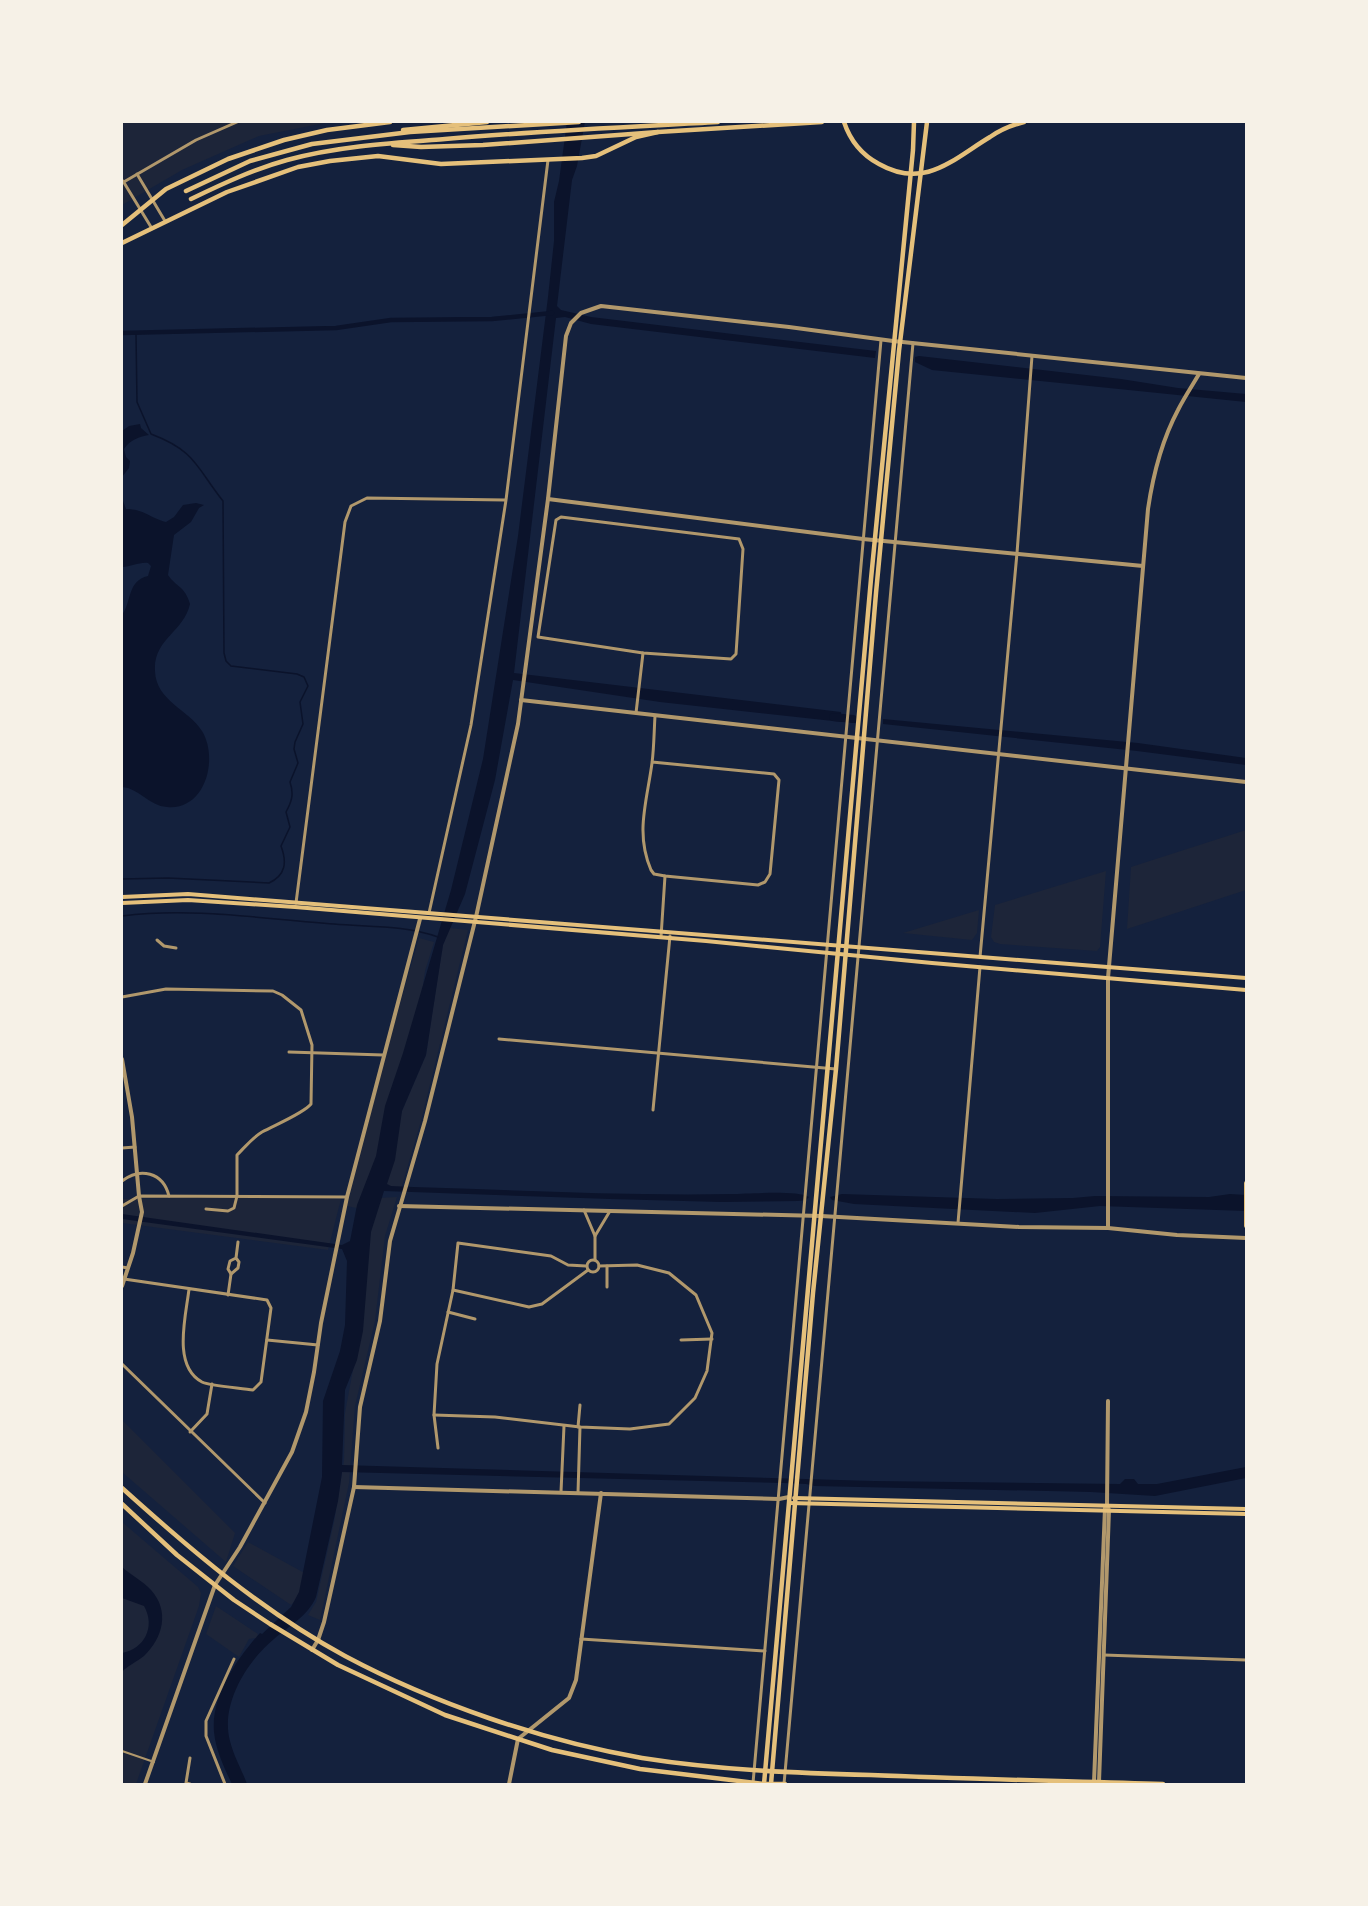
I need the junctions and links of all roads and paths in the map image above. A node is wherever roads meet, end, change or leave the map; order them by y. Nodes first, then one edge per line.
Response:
1 (237, 122) edge
2 (390, 122) edge
3 (487, 122) edge
4 (563, 122) edge
5 (579, 122) edge
6 (718, 122) edge
7 (822, 122) edge
8 (844, 122) edge
9 (914, 122) edge
10 (927, 122) edge
11 (1024, 122) edge
12 (658, 132) junction
13 (366, 136) junction
14 (378, 144) junction
15 (548, 160) junction
16 (136, 173) junction
17 (122, 182) edge
18 (186, 191) dead end
19 (191, 199) dead end
20 (152, 200) junction
21 (141, 210) junction
22 (165, 221) junction
23 (122, 225) edge
24 (151, 227) junction
25 (122, 243) edge
26 (881, 339) junction
27 (893, 341) junction
28 (900, 341) junction
29 (913, 342) junction
30 (1032, 356) junction
31 (1199, 374) junction
32 (1246, 378) edge
33 (506, 500) junction
34 (548, 500) junction
35 (863, 539) junction
36 (875, 540) junction
37 (882, 540) junction
38 (895, 541) junction
39 (1017, 553) junction
40 (1143, 566) junction
41 (643, 653) junction
42 (521, 700) junction
43 (636, 714) junction
44 (655, 716) junction
45 (845, 737) junction
46 (857, 739) junction
47 (865, 739) junction
48 (877, 741) junction
49 (999, 754) junction
50 (652, 762) junction
51 (1125, 768) junction
52 (1246, 782) edge
53 (664, 876) junction
54 (122, 897) edge
55 (122, 903) edge
56 (296, 905) junction
57 (429, 913) junction
58 (476, 917) junction
59 (420, 919) junction
60 (474, 923) junction
61 (662, 931) junction
62 (670, 932) junction
63 (661, 937) junction
64 (669, 938) junction
65 (157, 940) dead end
66 (827, 944) junction
67 (839, 945) junction
68 (846, 945) junction
69 (859, 946) junction
70 (176, 948) dead end
71 (826, 953) junction
72 (838, 954) junction
73 (845, 955) junction
74 (858, 956) junction
75 (980, 957) junction
76 (980, 967) junction
77 (1109, 967) junction
78 (1108, 978) junction
79 (1246, 978) edge
80 (1246, 990) edge
81 (122, 997) edge
82 (499, 1039) dead end
83 (290, 1052) dead end
84 (312, 1053) junction
85 (657, 1054) junction
86 (383, 1055) junction
87 (122, 1059) edge
88 (815, 1067) junction
89 (828, 1068) junction
90 (836, 1069) junction
91 (653, 1110) dead end
92 (135, 1147) junction
93 (122, 1148) edge
94 (138, 1174) junction
95 (122, 1181) edge
96 (1246, 1183) edge
97 (1246, 1191) edge
98 (139, 1196) junction
99 (169, 1196) junction
100 (237, 1196) junction
101 (347, 1197) junction
102 (122, 1206) edge
103 (399, 1206) junction
104 (206, 1209) dead end
105 (584, 1210) junction
106 (610, 1211) junction
107 (1246, 1214) edge
108 (802, 1216) junction
109 (814, 1216) junction
110 (821, 1216) junction
111 (835, 1217) junction
112 (957, 1223) junction
113 (1246, 1226) edge
114 (1108, 1228) junction
115 (595, 1236) junction
116 (1246, 1238) edge
117 (238, 1242) dead end
118 (236, 1258) junction
119 (595, 1260) junction
120 (599, 1266) junction
121 (607, 1266) junction
122 (122, 1267) edge
123 (128, 1268) junction
124 (587, 1268) junction
125 (231, 1274) junction
126 (124, 1279) junction
127 (122, 1286) edge
128 (607, 1287) dead end
129 (189, 1289) junction
130 (453, 1290) junction
131 (228, 1295) junction
132 (448, 1312) junction
133 (475, 1318) dead end
134 (712, 1339) junction
135 (267, 1340) junction
136 (681, 1340) dead end
137 (318, 1345) junction
138 (122, 1364) edge
139 (212, 1384) junction
140 (1108, 1401) dead end
141 (580, 1404) dead end
142 (434, 1415) junction
143 (564, 1426) junction
144 (579, 1427) junction
145 (190, 1432) junction
146 (438, 1448) dead end
147 (794, 1476) junction
148 (354, 1487) junction
149 (122, 1488) edge
150 (561, 1492) junction
151 (578, 1493) junction
152 (601, 1493) junction
153 (810, 1498) junction
154 (779, 1499) junction
155 (792, 1500) junction
156 (265, 1503) junction
157 (122, 1504) edge
158 (810, 1504) junction
159 (1106, 1508) junction
160 (1246, 1509) edge
161 (1246, 1514) edge
162 (222, 1575) junction
163 (215, 1585) junction
164 (581, 1639) junction
165 (318, 1640) junction
166 (312, 1650) junction
167 (765, 1651) junction
168 (1101, 1655) junction
169 (234, 1659) dead end
170 (1246, 1660) edge
171 (529, 1730) junction
172 (518, 1739) junction
173 (122, 1751) edge
174 (190, 1758) dead end
175 (154, 1762) junction
176 (754, 1771) junction
177 (765, 1772) junction
178 (772, 1772) junction
179 (784, 1772) junction
180 (1097, 1782) junction
181 (753, 1784) edge
182 (764, 1784) edge
183 (771, 1784) edge
184 (784, 1784) edge
185 (145, 1785) edge
186 (190, 1785) edge
187 (225, 1785) edge
188 (509, 1785) edge
189 (1163, 1785) edge

1 - 16 street
2 - 20 main road
3 - 13 main road
4 - 5 main road
4 - 13 main road
6 - 14 main road
7 - 12 main road
8 - 11 main road
9 - 27 main road
10 - 28 main road
12 - 14 main road
12 - 15 main road
13 - 18 main road
14 - 19 main road
15 - 22 main road
15 - 33 street
16 - 17 street
16 - 20 street
17 - 21 street
20 - 21 main road
20 - 22 street
21 - 23 main road
21 - 24 street
22 - 24 main road
24 - 25 main road
26 - 27 street
26 - 34 street
26 - 35 street
27 - 28 street
27 - 36 main road
28 - 29 street
28 - 37 main road
29 - 30 street
29 - 38 street
30 - 31 street
30 - 39 street
31 - 32 street
31 - 40 street
33 - 56 street
33 - 57 street
34 - 35 street
34 - 42 street
35 - 36 street
35 - 45 street
36 - 37 street
36 - 46 main road
37 - 38 street
37 - 47 main road
38 - 39 street
38 - 48 street
39 - 40 street
39 - 49 street
40 - 51 street
41 - 41 street
41 - 43 street
42 - 43 street
42 - 58 street
43 - 44 street
44 - 45 street
44 - 50 street
45 - 46 street
45 - 66 street
46 - 47 street
46 - 67 main road
47 - 48 street
47 - 68 main road
48 - 49 street
48 - 69 street
49 - 51 street
49 - 75 street
50 - 53 street
50 - 53 street
51 - 52 street
51 - 77 street
53 - 61 street
54 - 56 main road
55 - 56 main road
56 - 57 main road
56 - 59 main road
57 - 58 main road
58 - 60 street
58 - 61 main road
59 - 60 main road
59 - 86 street
60 - 63 main road
60 - 103 street
61 - 62 main road
61 - 63 street
62 - 64 street
62 - 66 main road
63 - 64 main road
64 - 71 main road
64 - 85 street
65 - 70 street
66 - 67 main road
66 - 71 street
67 - 68 main road
67 - 72 main road
68 - 69 main road
68 - 73 main road
69 - 74 street
69 - 75 main road
71 - 72 main road
71 - 88 street
72 - 73 main road
72 - 89 main road
73 - 74 main road
73 - 90 main road
74 - 76 main road
74 - 111 street
75 - 77 main road
76 - 78 main road
76 - 112 street
77 - 78 street
77 - 79 main road
78 - 80 main road
78 - 114 street
81 - 84 street
82 - 85 street
83 - 84 street
84 - 86 street
84 - 100 street
85 - 88 street
85 - 91 street
86 - 101 street
87 - 92 street
88 - 89 street
88 - 108 street
89 - 90 street
89 - 109 main road
90 - 110 main road
92 - 93 street
92 - 94 street
94 - 95 street
94 - 98 street
94 - 99 street
96 - 97 main road
97 - 107 main road
98 - 99 street
98 - 102 street
98 - 123 street
99 - 100 street
100 - 101 street
100 - 104 street
101 - 137 street
103 - 105 street
103 - 148 street
105 - 106 street
105 - 115 street
106 - 108 street
106 - 115 street
107 - 113 main road
108 - 109 street
108 - 154 street
109 - 110 street
109 - 147 main road
110 - 111 street
110 - 147 main road
111 - 112 street
111 - 153 street
112 - 114 street
114 - 116 street
115 - 119 street
117 - 118 street
118 - 125 street
118 - 125 street
119 - 120 street
119 - 124 street
120 - 121 street
120 - 124 street
121 - 128 street
121 - 134 street
122 - 123 street
123 - 126 street
124 - 130 street
124 - 130 street
125 - 131 street
126 - 127 street
126 - 129 street
129 - 131 street
129 - 139 street
130 - 132 street
131 - 135 street
132 - 133 street
132 - 142 street
134 - 136 street
134 - 144 street
135 - 137 street
135 - 139 street
137 - 156 street
138 - 145 street
139 - 145 street
140 - 159 street
141 - 144 street
142 - 143 street
142 - 146 street
143 - 144 street
143 - 150 street
144 - 151 street
145 - 156 street
147 - 155 main road
147 - 155 main road
148 - 150 street
148 - 165 street
149 - 162 main road
150 - 151 street
151 - 152 street
152 - 154 street
152 - 164 street
153 - 155 main road
153 - 158 street
153 - 159 main road
154 - 155 street
154 - 167 street
155 - 158 main road
155 - 177 main road
155 - 178 main road
156 - 162 street
157 - 163 main road
158 - 159 main road
158 - 179 street
159 - 160 main road
159 - 161 main road
159 - 168 street
162 - 163 street
162 - 165 main road
163 - 166 main road
163 - 175 street
164 - 167 street
164 - 171 street
165 - 166 street
165 - 171 main road
166 - 172 main road
167 - 176 street
168 - 170 street
168 - 180 street
169 - 187 street
171 - 172 street
171 - 176 main road
172 - 181 main road
172 - 188 street
173 - 175 street
174 - 186 street
175 - 185 street
176 - 177 main road
176 - 181 street
177 - 178 main road
177 - 182 main road
178 - 179 main road
178 - 183 main road
179 - 180 main road
179 - 184 street
180 - 189 main road
181 - 182 main road
182 - 183 main road
183 - 184 main road

